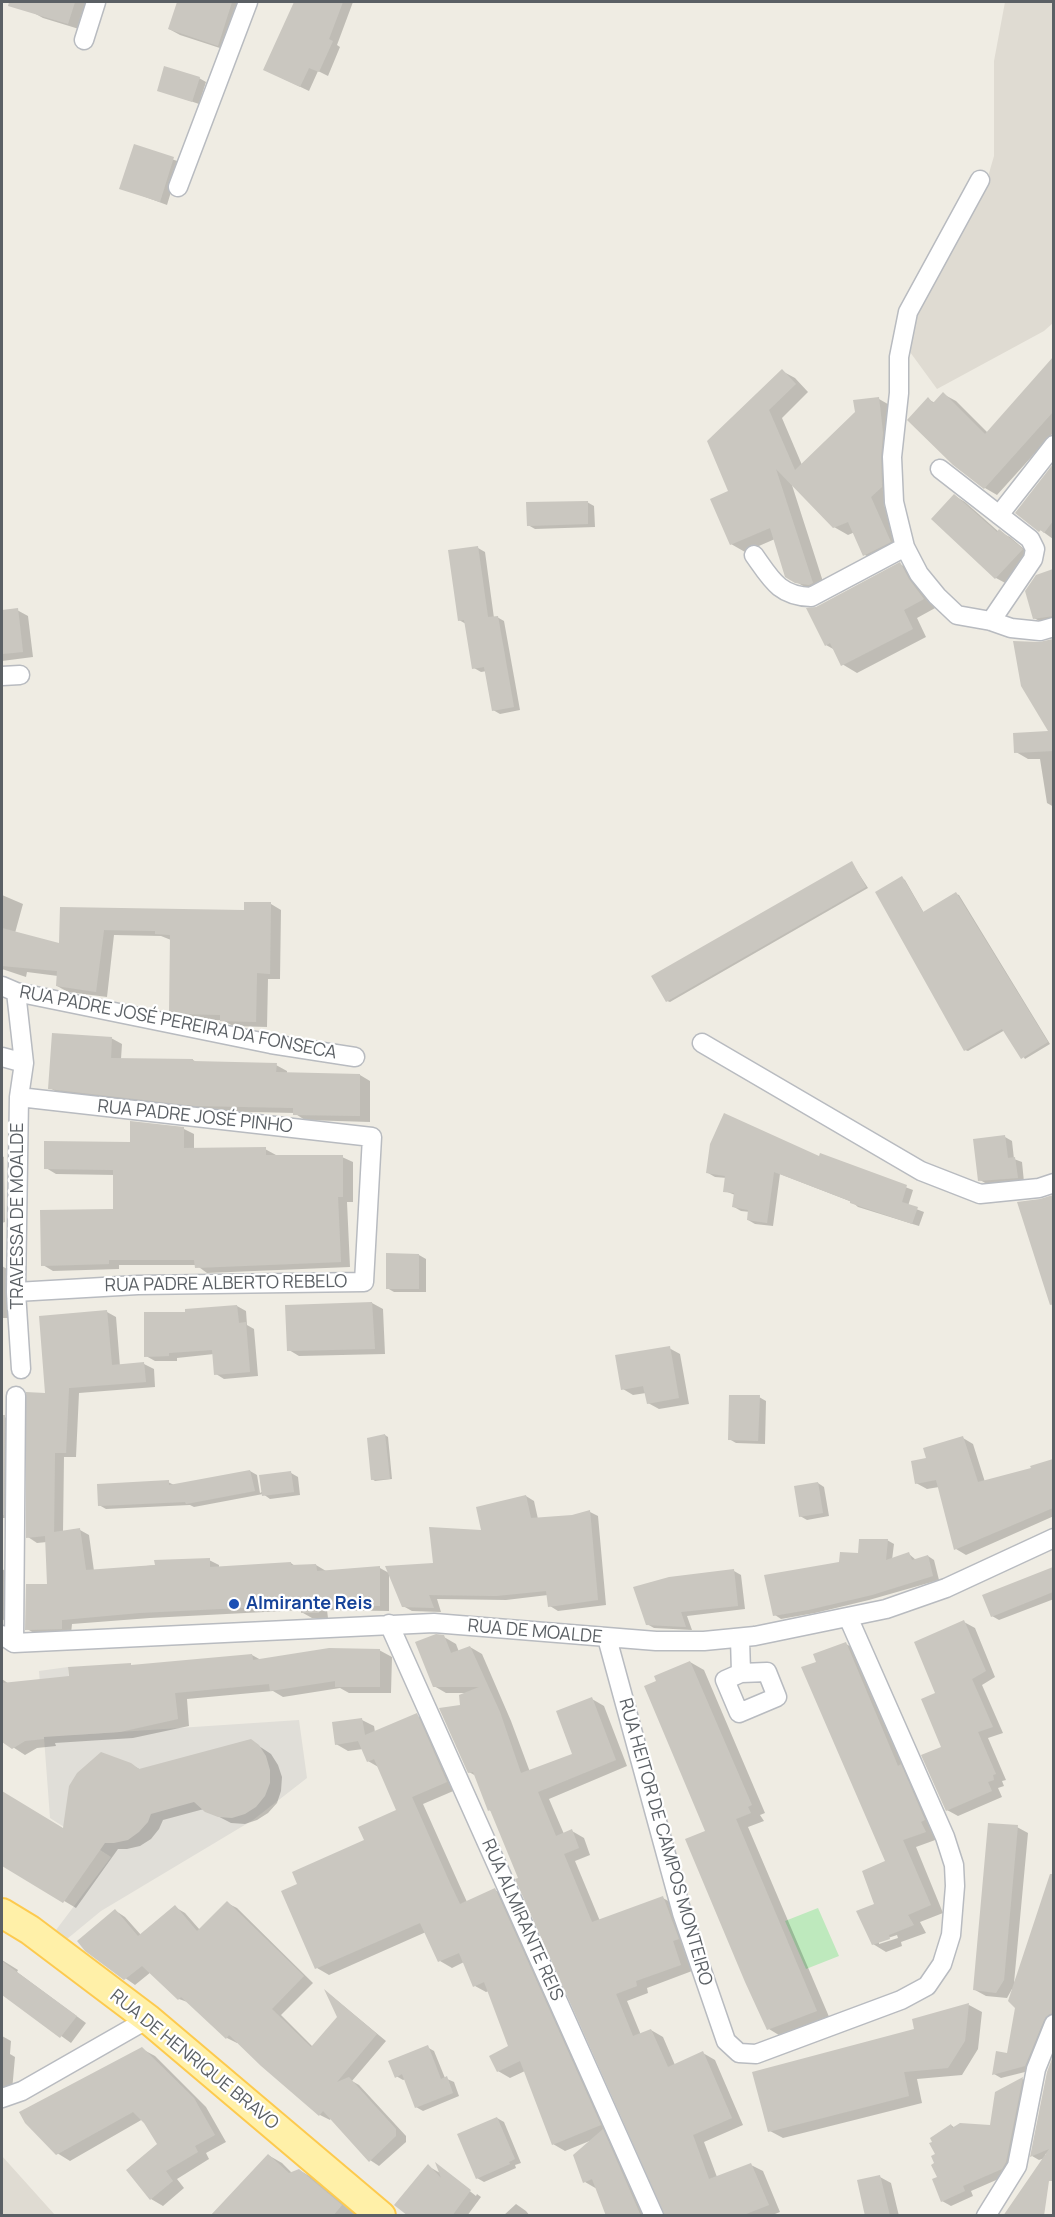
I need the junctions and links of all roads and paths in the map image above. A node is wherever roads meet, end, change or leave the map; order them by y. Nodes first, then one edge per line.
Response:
1 (96, 2) edge
2 (248, 2) edge
3 (84, 40) dead end
4 (980, 180) dead end
5 (178, 187) dead end
6 (1053, 445) edge
7 (940, 469) dead end
8 (999, 515) junction
9 (905, 548) junction
10 (754, 555) dead end
11 (991, 621) junction
12 (1053, 627) edge
13 (9, 989) edge
14 (702, 1043) dead end
15 (2, 1057) edge
16 (355, 1057) dead end
17 (24, 1063) junction
18 (19, 1097) junction
19 (372, 1137) joint
20 (1053, 1183) edge
21 (16, 1292) junction
22 (21, 1369) dead end
23 (16, 1396) dead end
24 (1053, 1538) edge
25 (848, 1617) junction
26 (389, 1624) junction
27 (607, 1638) junction
28 (740, 1638) junction
29 (8, 1639) edge
30 (741, 1673) dead end
31 (2, 1913) edge
32 (148, 2019) junction
33 (1053, 2024) edge
34 (2, 2098) edge
35 (381, 2216) edge
36 (654, 2216) edge
37 (986, 2216) edge

1 - 3 street
2 - 5 street
4 - 9 street
6 - 8 street
7 - 8 street
8 - 11 street
9 - 10 street
9 - 11 street
11 - 12 street
13 - 16 street, RUA PADRE JOSÉ PEREIRA DA FONSECA
13 - 17 street, TRAVESSA DE MOALDE
14 - 20 street
15 - 17 street
17 - 18 street, TRAVESSA DE MOALDE
18 - 19 street, RUA PADRE JOSÉ PINHO
18 - 21 street, TRAVESSA DE MOALDE
19 - 21 street, RUA PADRE ALBERTO REBELO
21 - 22 street, TRAVESSA DE MOALDE
23 - 29 street
24 - 25 street, RUA DE MOALDE
25 - 27 street, RUA HEITOR DE CAMPOS MONTEIRO
25 - 28 street, RUA DE MOALDE
26 - 27 street, RUA DE MOALDE
26 - 29 street, RUA DE MOALDE
26 - 36 street, RUA ALMIRANTE REIS
27 - 28 street, RUA DE MOALDE
28 - 30 street
31 - 32 main road, RUA DE HENRIQUE BRAVO
32 - 34 street
32 - 35 main road, RUA DE HENRIQUE BRAVO
33 - 37 street

